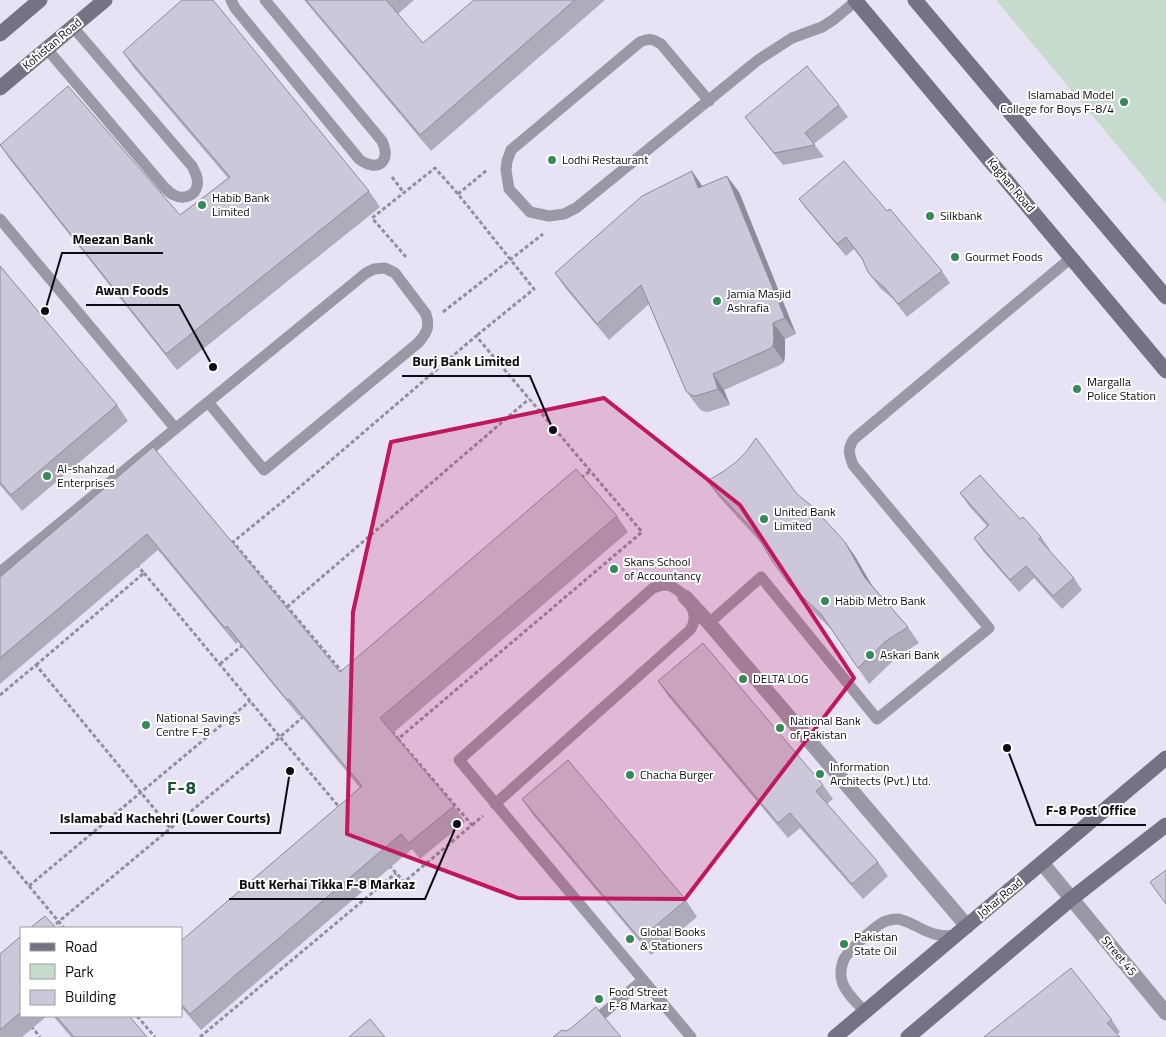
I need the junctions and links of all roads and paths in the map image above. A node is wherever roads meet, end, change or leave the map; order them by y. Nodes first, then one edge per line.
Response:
1 (40, 0) edge
2 (105, 0) edge
3 (231, 0) edge
4 (265, 0) edge
5 (915, 0) edge
6 (862, 2) edge
7 (73, 27) junction
8 (0, 34) edge
9 (47, 49) junction
10 (0, 88) edge
11 (709, 101) junction
12 (511, 150) junction
13 (458, 194) junction
14 (0, 219) edge
15 (547, 231) dead end
16 (406, 257) dead end
17 (1071, 258) junction
18 (510, 260) junction
19 (1166, 297) edge
20 (428, 322) junction
21 (476, 336) junction
22 (1166, 371) edge
23 (529, 399) junction
24 (208, 402) junction
25 (175, 428) junction
26 (590, 471) junction
27 (575, 484) edge
28 (132, 559) edge
29 (0, 572) edge
30 (144, 573) junction
31 (684, 597) junction
32 (288, 606) junction
33 (280, 613) edge
34 (709, 623) junction
35 (250, 639) edge
36 (220, 664) junction
37 (36, 666) junction
38 (348, 679) edge
39 (0, 695) edge
40 (250, 701) junction
41 (310, 711) edge
42 (386, 724) edge
43 (280, 737) junction
44 (398, 739) junction
45 (1166, 758) edge
46 (141, 792) junction
47 (495, 804) junction
48 (342, 810) edge
49 (1166, 825) edge
50 (171, 829) junction
51 (0, 851) edge
52 (384, 859) edge
53 (1042, 863) junction
54 (396, 873) junction
55 (29, 886) junction
56 (1071, 898) junction
57 (59, 921) junction
58 (51, 927) edge
59 (63, 927) edge
60 (961, 931) junction
61 (643, 980) junction
62 (864, 1012) junction
63 (1166, 1013) edge
64 (138, 1017) edge
65 (28, 1023) dead end
66 (40, 1037) edge
67 (155, 1037) edge
68 (200, 1037) edge
69 (575, 1037) edge
70 (691, 1037) edge
71 (835, 1037) edge
72 (908, 1037) edge

1 - 8 street
2 - 7 street, Kohistan Road
3 - 4 lane
5 - 19 street
6 - 11 lane
6 - 17 street, Kaghan Road
7 - 9 street, Kohistan Road
7 - 9 lane
9 - 10 street, Kohistan Road
11 - 12 lane
11 - 12 lane
12 - 13 path
13 - 16 path
13 - 18 path
14 - 25 lane
15 - 18 path
17 - 22 street, Kaghan Road
17 - 34 lane
18 - 20 path
18 - 21 path
20 - 24 lane
20 - 24 lane
21 - 23 path
21 - 32 path
23 - 26 path
23 - 32 path
24 - 25 lane
25 - 29 lane
26 - 27 path
26 - 44 path
28 - 30 path
30 - 36 path
30 - 37 path
31 - 34 street
31 - 47 lane
31 - 47 lane
32 - 33 path
32 - 38 path
34 - 60 street
35 - 36 path
36 - 40 path
37 - 39 path
37 - 46 path
40 - 43 path
40 - 46 path
41 - 43 path
42 - 44 path
43 - 48 path
43 - 50 path
44 - 54 path
45 - 53 street, Johar Road
46 - 50 path
46 - 55 path
47 - 61 lane
49 - 56 street
50 - 57 path
51 - 55 path
52 - 54 path
53 - 56 street, Street 45
53 - 60 street, Johar Road
54 - 68 path
55 - 57 path
56 - 63 street, Street 45
56 - 72 street
57 - 58 path
57 - 59 path
60 - 62 street, Johar Road
60 - 62 lane
61 - 69 lane
61 - 70 lane
62 - 71 street, Johar Road
64 - 67 path
65 - 66 path

